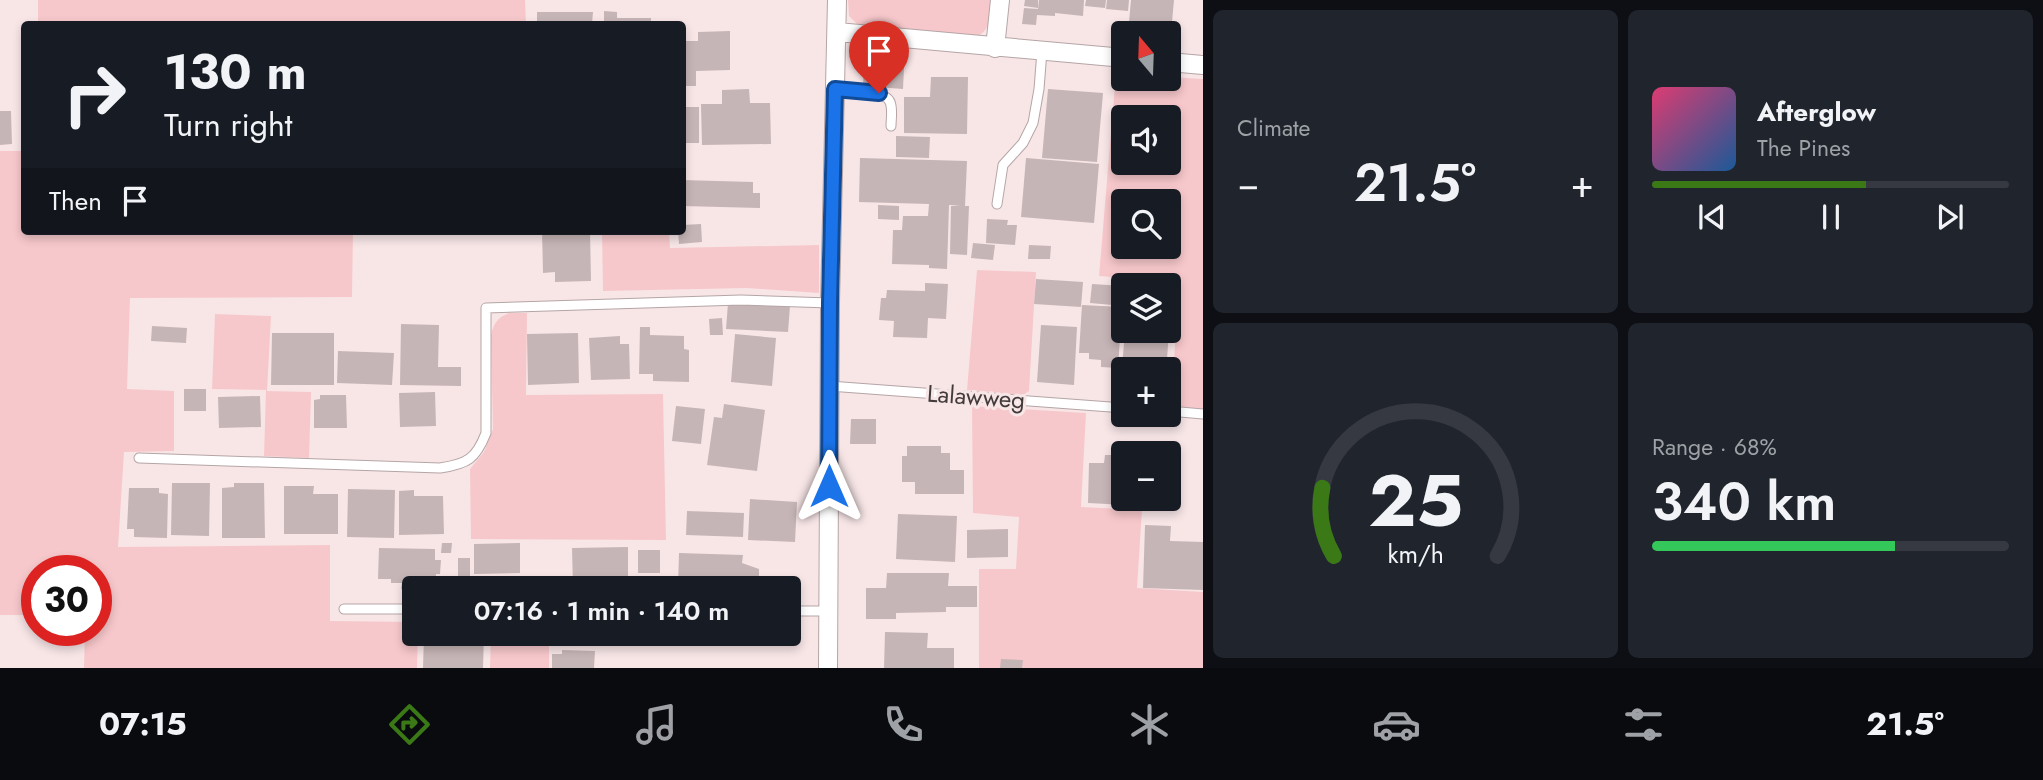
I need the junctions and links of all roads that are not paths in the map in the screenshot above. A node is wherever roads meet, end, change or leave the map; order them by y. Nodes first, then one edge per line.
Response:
1 (837, 0) edge
2 (1000, 0) edge
3 (836, 33) junction
4 (995, 48) junction
5 (1042, 51) junction
6 (1111, 57) edge
7 (1181, 63) edge
8 (1203, 65) edge
9 (835, 89) junction
10 (891, 126) dead end
11 (997, 204) dead end
12 (830, 303) junction
13 (829, 386) junction
14 (1111, 407) edge
15 (1181, 412) edge
16 (1203, 414) edge
17 (139, 458) dead end
18 (344, 609) dead end
19 (402, 609) edge
20 (801, 611) edge
21 (829, 611) junction
22 (828, 668) edge

1 - 3 street
2 - 4 street
3 - 4 street
3 - 9 street
4 - 5 street
5 - 6 street
5 - 11 lane
7 - 8 street
9 - 10 lane
9 - 12 street
12 - 13 street
12 - 17 lane
13 - 14 lane, Lalawweg
13 - 21 street
15 - 16 lane
18 - 19 lane
20 - 21 lane
21 - 22 street

